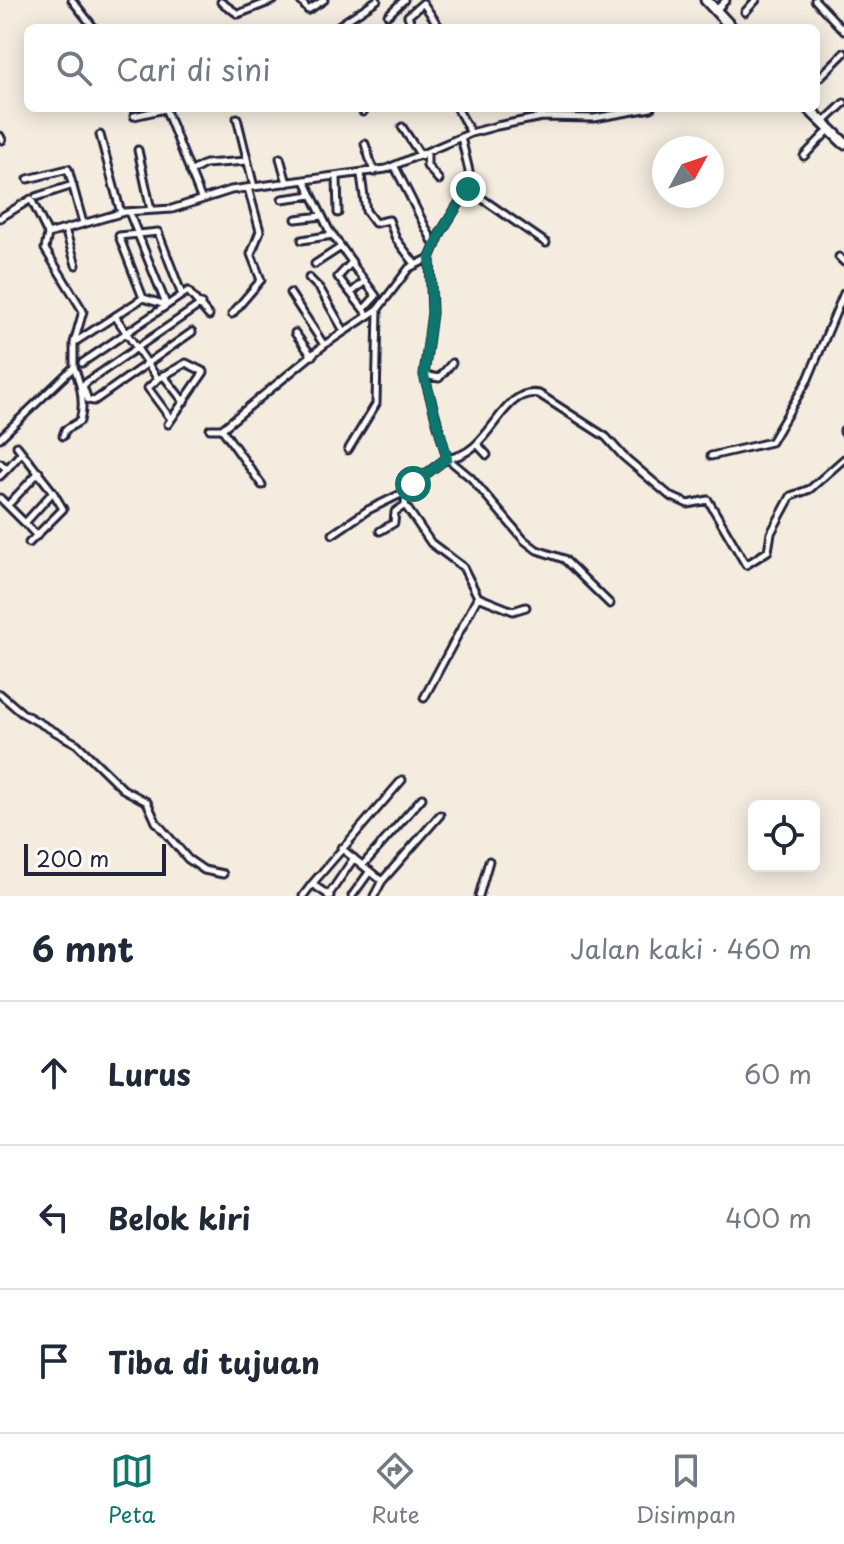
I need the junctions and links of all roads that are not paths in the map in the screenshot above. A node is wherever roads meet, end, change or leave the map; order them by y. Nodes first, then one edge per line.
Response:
1 (72, 0) edge
2 (254, 0) edge
3 (274, 0) edge
4 (300, 0) edge
5 (324, 0) edge
6 (377, 0) edge
7 (404, 0) edge
8 (726, 0) edge
9 (756, 0) edge
10 (815, 0) edge
11 (221, 2) edge
12 (711, 3) edge
13 (262, 6) junction
14 (745, 12) dead end
15 (388, 15) dead end
16 (91, 24) edge
17 (341, 24) edge
18 (411, 24) edge
19 (437, 24) edge
20 (730, 24) edge
21 (844, 31) edge
22 (844, 53) edge
23 (820, 77) dead end
24 (844, 103) edge
25 (152, 112) edge
26 (166, 112) edge
27 (459, 112) edge
28 (592, 112) edge
29 (628, 112) edge
30 (814, 112) edge
31 (134, 116) dead end
32 (237, 118) dead end
33 (594, 118) junction
34 (828, 125) junction
35 (402, 127) dead end
36 (471, 133) junction
37 (100, 135) dead end
38 (461, 137) junction
39 (844, 141) edge
40 (365, 144) dead end
41 (138, 150) dead end
42 (424, 155) junction
43 (804, 156) dead end
44 (280, 158) dead end
45 (247, 161) junction
46 (395, 167) junction
47 (190, 172) junction
48 (374, 172) junction
49 (361, 175) junction
50 (337, 178) junction
51 (28, 179) dead end
52 (439, 180) dead end
53 (305, 181) junction
54 (287, 183) junction
55 (73, 185) junction
56 (251, 187) junction
57 (468, 189) junction
58 (312, 195) junction
59 (36, 197) dead end
60 (201, 198) junction
61 (282, 199) dead end
62 (151, 210) junction
63 (129, 212) junction
64 (121, 213) junction
65 (338, 213) dead end
66 (322, 216) junction
67 (0, 218) edge
68 (296, 219) dead end
69 (83, 223) junction
70 (65, 229) junction
71 (48, 234) junction
72 (138, 234) junction
73 (333, 235) junction
74 (302, 240) dead end
75 (546, 243) dead end
76 (435, 245) junction
77 (341, 247) junction
78 (430, 258) junction
79 (314, 262) dead end
80 (352, 264) junction
81 (415, 264) junction
82 (76, 265) dead end
83 (309, 278) dead end
84 (365, 281) junction
85 (290, 293) dead end
86 (351, 293) junction
87 (844, 293) edge
88 (182, 295) junction
89 (143, 298) junction
90 (201, 304) junction
91 (166, 305) junction
92 (378, 309) junction
93 (366, 312) junction
94 (232, 314) dead end
95 (115, 316) junction
96 (209, 316) dead end
97 (344, 331) junction
98 (192, 332) dead end
99 (126, 333) junction
100 (295, 333) dead end
101 (74, 343) junction
102 (324, 345) junction
103 (137, 348) junction
104 (312, 356) junction
105 (82, 363) dead end
106 (148, 363) junction
107 (452, 363) dead end
108 (74, 367) junction
109 (424, 375) junction
110 (161, 377) junction
111 (184, 402) junction
112 (210, 429) dead end
113 (222, 429) junction
114 (63, 436) dead end
115 (0, 438) edge
116 (478, 445) junction
117 (17, 446) dead end
118 (348, 450) dead end
119 (22, 452) junction
120 (487, 455) dead end
121 (711, 456) dead end
122 (447, 458) junction
123 (844, 459) edge
124 (0, 463) edge
125 (7, 469) junction
126 (39, 472) junction
127 (0, 476) edge
128 (262, 485) dead end
129 (406, 491) junction
130 (53, 492) junction
131 (0, 498) edge
132 (8, 505) junction
133 (405, 505) junction
134 (25, 523) junction
135 (380, 531) dead end
136 (333, 534) dead end
137 (37, 536) junction
138 (29, 543) dead end
139 (478, 597) junction
140 (610, 604) dead end
141 (526, 607) dead end
142 (0, 694) edge
143 (424, 698) dead end
144 (402, 780) dead end
145 (422, 798) dead end
146 (440, 815) dead end
147 (341, 848) junction
148 (354, 858) junction
149 (489, 861) dead end
150 (363, 865) junction
151 (370, 871) junction
152 (223, 874) dead end
153 (382, 881) junction
154 (312, 884) junction
155 (303, 896) edge
156 (329, 896) edge
157 (352, 896) edge
158 (374, 896) edge
159 (479, 896) edge

1 - 16 street
2 - 13 street
3 - 13 street
4 - 5 street
6 - 17 street
7 - 15 street
8 - 12 street
9 - 14 street
10 - 21 street
11 - 13 street
12 - 20 highway
18 - 19 street
22 - 23 street
24 - 34 street
25 - 31 street
26 - 47 street
27 - 36 street
28 - 33 street
29 - 33 street
30 - 34 highway
32 - 45 street
33 - 36 street
34 - 39 highway
34 - 43 street
35 - 42 street
36 - 38 street
37 - 64 street
38 - 42 street
38 - 57 street
40 - 48 street
41 - 62 street
42 - 46 street
42 - 52 street
44 - 54 street
45 - 47 street
45 - 56 street
46 - 48 street
46 - 76 street
47 - 60 street
48 - 49 street
49 - 50 street
49 - 81 street
50 - 53 street
50 - 65 street
51 - 55 street
53 - 54 street
53 - 58 street
54 - 56 street
55 - 59 street
55 - 69 street
56 - 60 street
56 - 94 street
57 - 75 street
57 - 76 street
58 - 61 street
58 - 66 street
60 - 62 street
62 - 63 street
63 - 64 street
63 - 72 street
64 - 69 street
66 - 68 street
66 - 73 street
67 - 71 street
69 - 70 street
70 - 71 street
70 - 82 street
71 - 101 street
72 - 88 street
72 - 89 street
72 - 91 street
73 - 74 street
73 - 77 street
76 - 78 street
77 - 79 street
77 - 80 street
78 - 81 street
78 - 109 street
80 - 84 street
80 - 86 street
81 - 92 street
83 - 97 street
84 - 86 street
84 - 93 street
85 - 102 street
86 - 93 street
87 - 121 street
88 - 90 street
88 - 91 street
89 - 91 street
89 - 95 street
90 - 96 street
90 - 103 street
91 - 99 street
92 - 93 street
92 - 118 street
93 - 97 street
95 - 99 street
95 - 101 street
97 - 102 street
98 - 106 street
99 - 103 street
99 - 105 street
100 - 104 street
101 - 108 street
102 - 104 street
103 - 106 street
103 - 106 street
104 - 113 street
106 - 110 street
107 - 109 street
108 - 114 street
108 - 115 street
109 - 122 street
110 - 111 street
110 - 111 street
110 - 111 street
112 - 113 street
113 - 128 street
116 - 120 street
116 - 122 street
116 - 123 street
117 - 119 street
119 - 125 street
119 - 126 street
122 - 129 street
122 - 140 street
124 - 125 street
125 - 127 street
126 - 130 street
126 - 132 street
129 - 133 street
129 - 136 street
130 - 134 street
130 - 137 street
131 - 132 street
132 - 134 street
133 - 135 street
133 - 139 street
134 - 137 street
137 - 138 street
139 - 141 street
139 - 143 street
142 - 152 street
144 - 147 street
145 - 150 street
146 - 153 street
147 - 148 street
147 - 154 street
148 - 150 street
148 - 156 street
149 - 159 street
150 - 151 street
151 - 153 street
151 - 157 street
153 - 158 street
154 - 155 street
154 - 156 street

